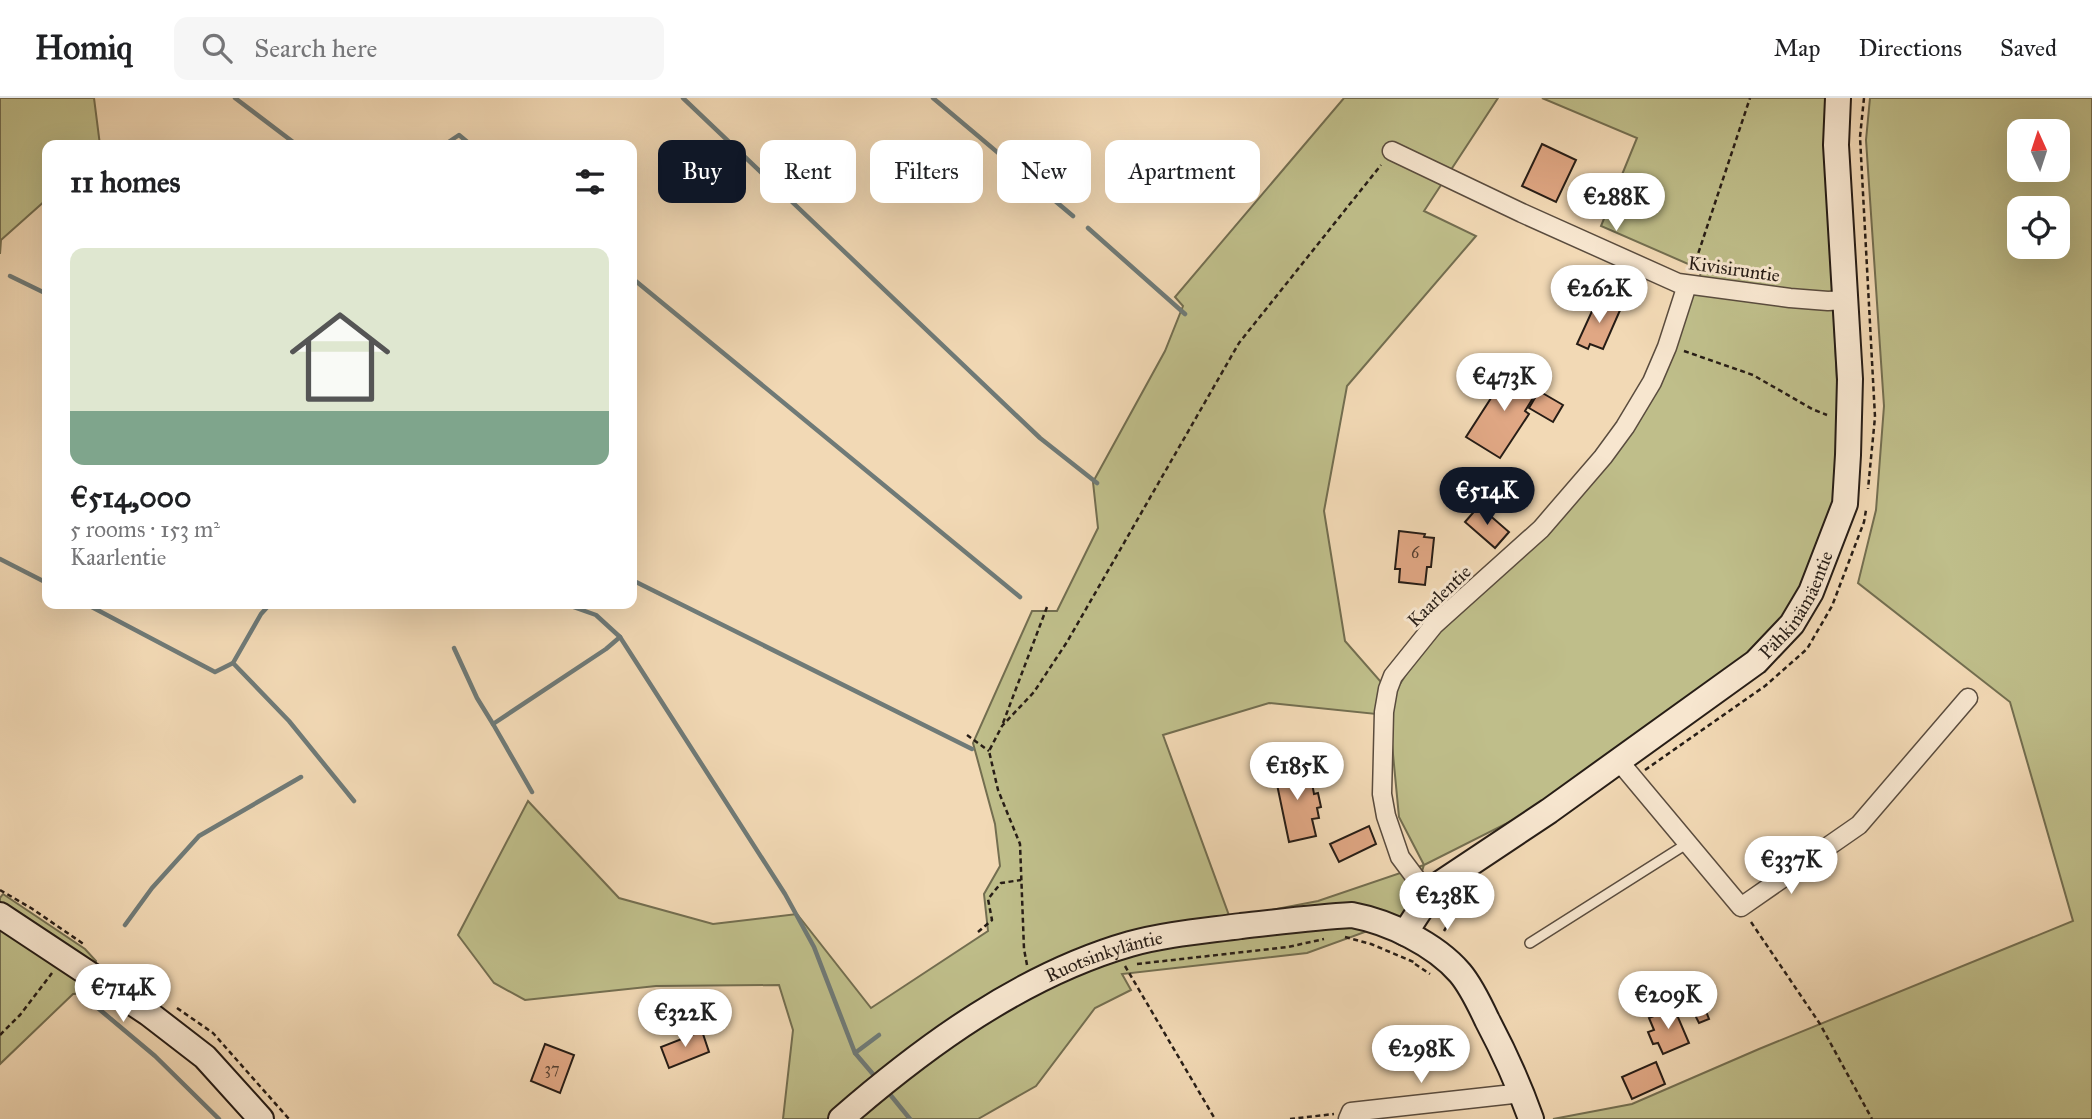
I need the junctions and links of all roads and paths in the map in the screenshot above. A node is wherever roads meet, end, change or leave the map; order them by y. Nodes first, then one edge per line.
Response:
1 (1749, 98) edge
2 (1838, 98) edge
3 (1864, 98) edge
4 (1392, 151) joint
5 (1688, 285) junction
6 (1846, 300) junction
7 (1667, 347) junction
8 (1875, 416) dead end
9 (1849, 417) junction
10 (1047, 607) dead end
11 (1968, 698) dead end
12 (1002, 726) junction
13 (967, 735) dead end
14 (989, 751) junction
15 (1618, 760) junction
16 (1688, 843) junction
17 (1021, 880) junction
18 (1429, 896) junction
19 (1741, 908) junction
20 (0, 915) edge
21 (978, 932) dead end
22 (1405, 933) junction
23 (1336, 937) dead end
24 (1329, 938) dead end
25 (1530, 943) dead end
26 (1429, 947) junction
27 (65, 958) junction
28 (1031, 986) junction
29 (0, 1035) edge
30 (1522, 1093) junction
31 (1453, 1110) edge
32 (1350, 1115) edge
33 (261, 1119) edge
34 (841, 1119) edge
35 (1215, 1119) edge
36 (1290, 1119) edge
37 (1531, 1119) edge
38 (1871, 1119) edge

1 - 5 path
2 - 6 street, Pähkinämäentie
3 - 8 path
4 - 5 street, Kivisiruntie
4 - 12 path
5 - 6 street, Kivisiruntie
5 - 7 street, Kaarlentie
6 - 9 street, Pähkinämäentie
7 - 9 path
7 - 18 street, Kaarlentie
9 - 15 street, Pähkinämäentie
10 - 12 path
11 - 19 street
12 - 14 path
13 - 14 path
14 - 17 path
15 - 16 street
15 - 18 street, Pähkinämäentie
16 - 19 street
16 - 25 lane
17 - 21 path
17 - 28 path
18 - 22 street, Pähkinämäentie
19 - 38 path
20 - 27 street
22 - 26 street, Ruotsinkyläntie
22 - 28 street, Ruotsinkyläntie
23 - 26 path
24 - 35 path
26 - 30 street, Ruotsinkyläntie
27 - 29 path
27 - 33 street
28 - 34 street, Ruotsinkyläntie
30 - 31 street
30 - 37 street, Ruotsinkyläntie
31 - 32 street
32 - 36 path

